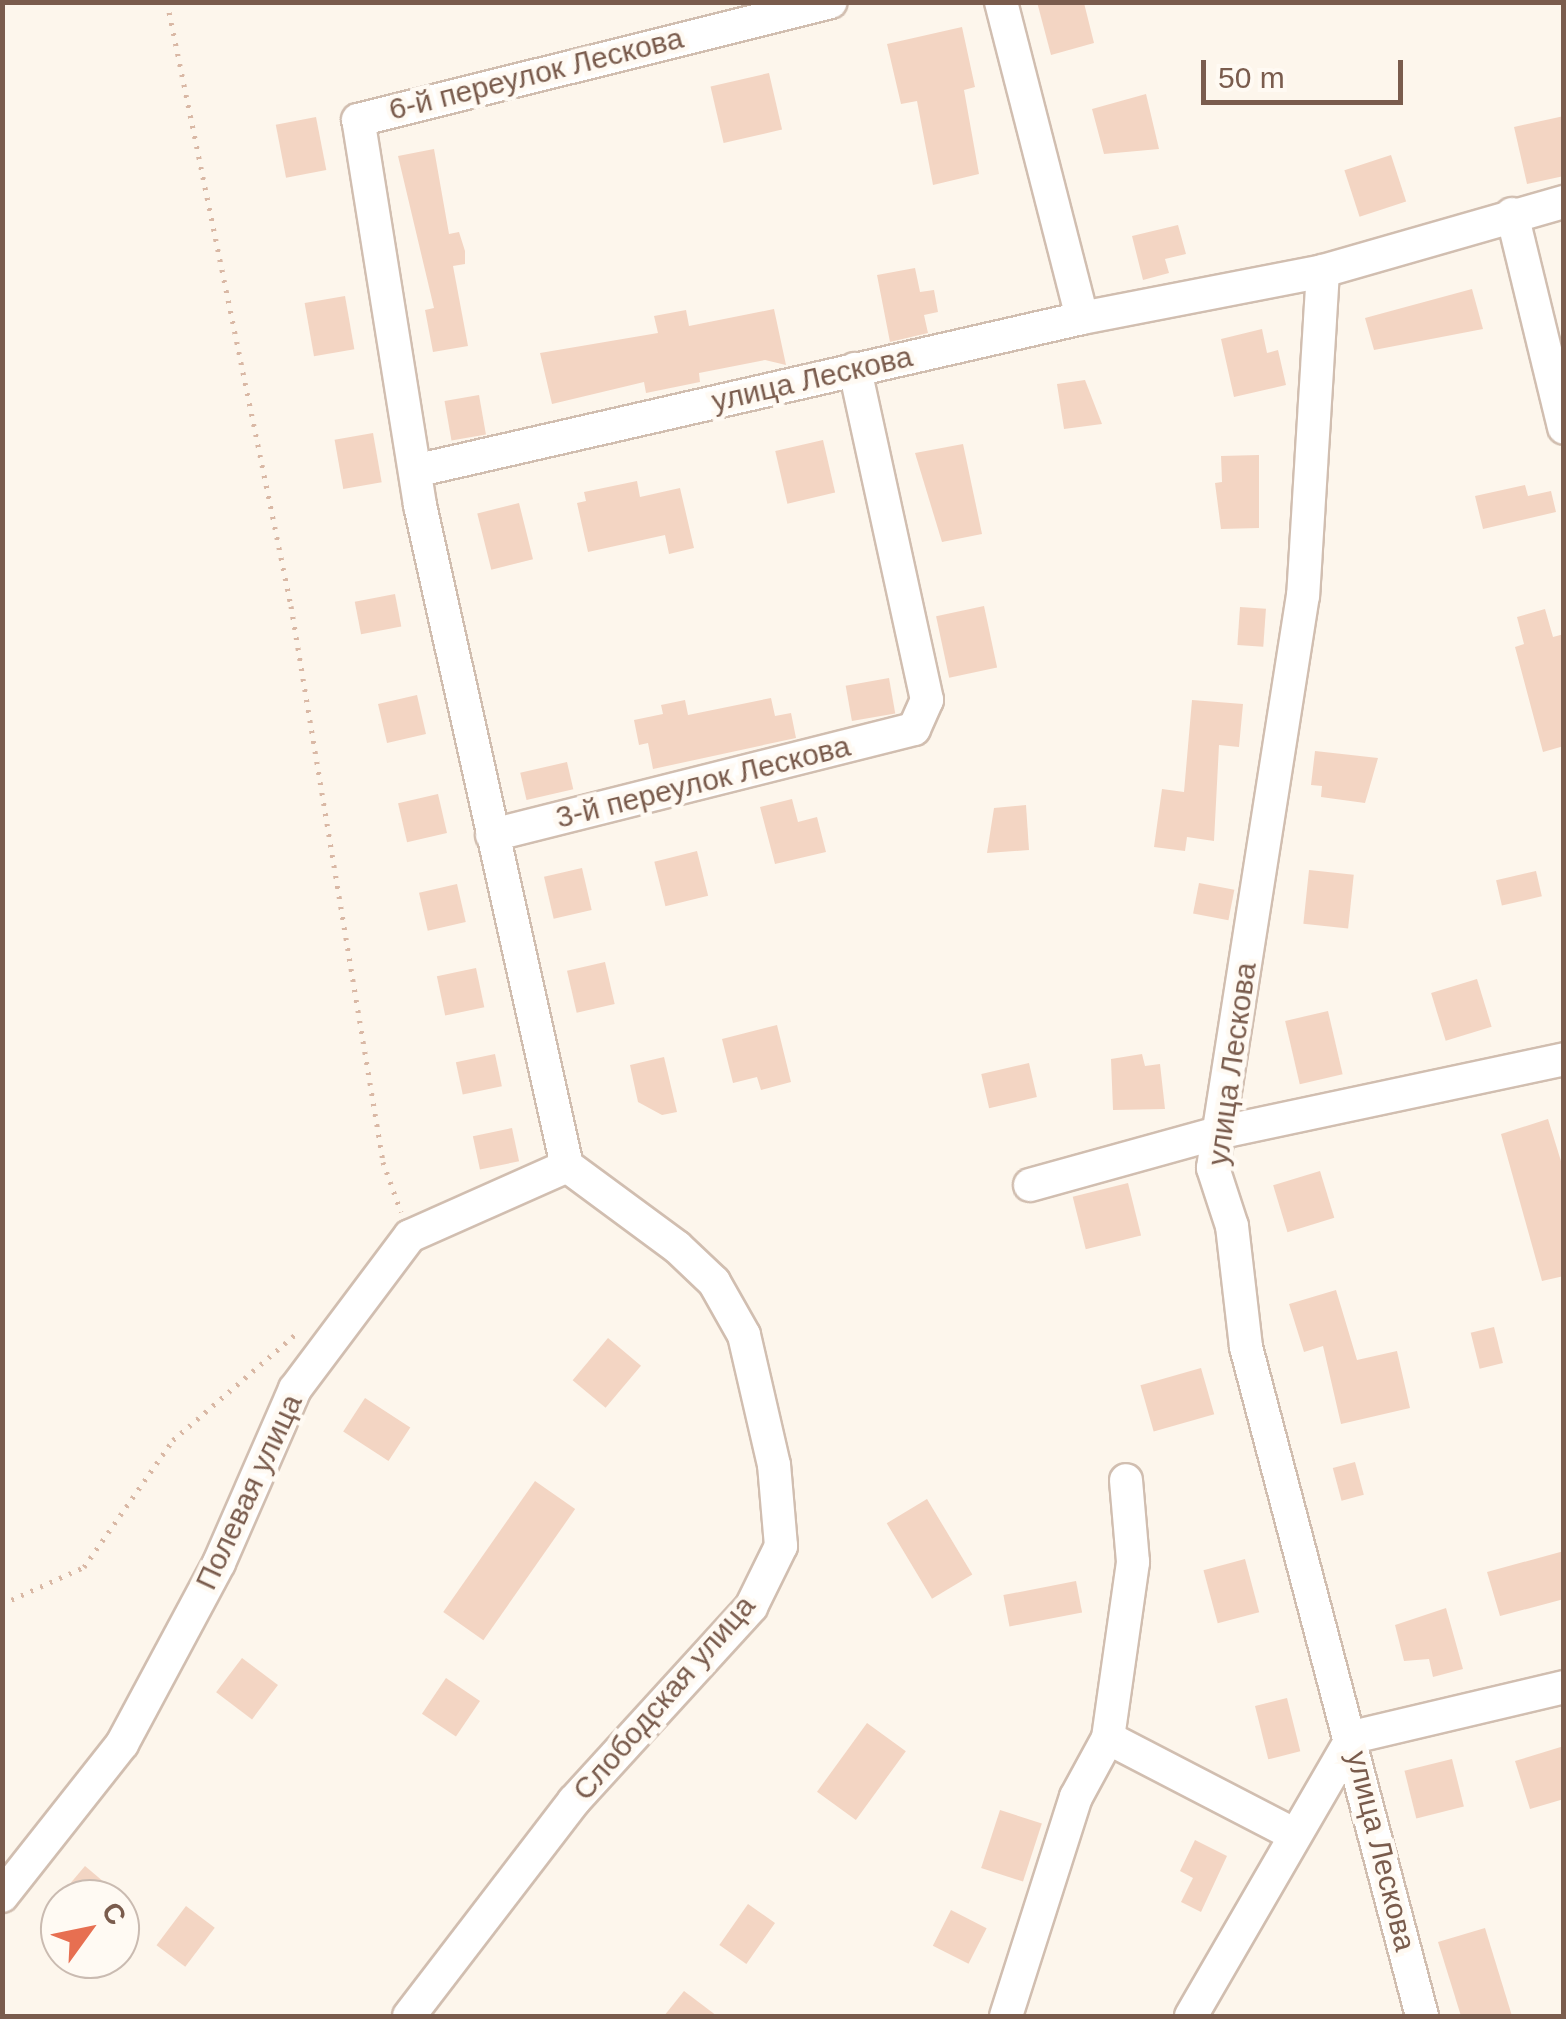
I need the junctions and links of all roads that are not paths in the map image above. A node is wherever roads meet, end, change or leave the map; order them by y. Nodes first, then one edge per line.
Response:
1 (831, 2) edge
2 (1002, 2) edge
3 (1564, 202) edge
4 (1512, 214) junction
5 (1323, 271) junction
6 (1082, 318) junction
7 (855, 369) junction
8 (1564, 428) edge
9 (419, 470) junction
10 (492, 834) junction
11 (1564, 1060) edge
12 (1217, 1134) junction
13 (567, 1166) junction
14 (1030, 1185) dead end
15 (1126, 1480) dead end
16 (1564, 1686) edge
17 (1353, 1737) junction
18 (1108, 1738) junction
19 (1294, 1834) junction
20 (2, 1896) edge
21 (408, 2016) edge
22 (1006, 2016) edge
23 (1190, 2016) edge
24 (1422, 2016) edge

1 - 9 street, 6-й переулок Лескова
2 - 6 street
3 - 4 street, улица Лескова
4 - 5 street, улица Лескова
4 - 8 street
5 - 6 street, улица Лескова
5 - 12 street, улица Лескова
6 - 7 street, улица Лескова
7 - 9 street, улица Лескова
7 - 10 street, 3-й переулок Лескова
9 - 10 street
10 - 13 street
11 - 12 street
12 - 14 street
12 - 17 street, улица Лескова
13 - 20 street, Полевая улица
13 - 21 street, Слободская улица
15 - 18 street
16 - 17 street
17 - 19 street
17 - 24 street, улица Лескова
18 - 19 street
18 - 22 street
19 - 23 street

